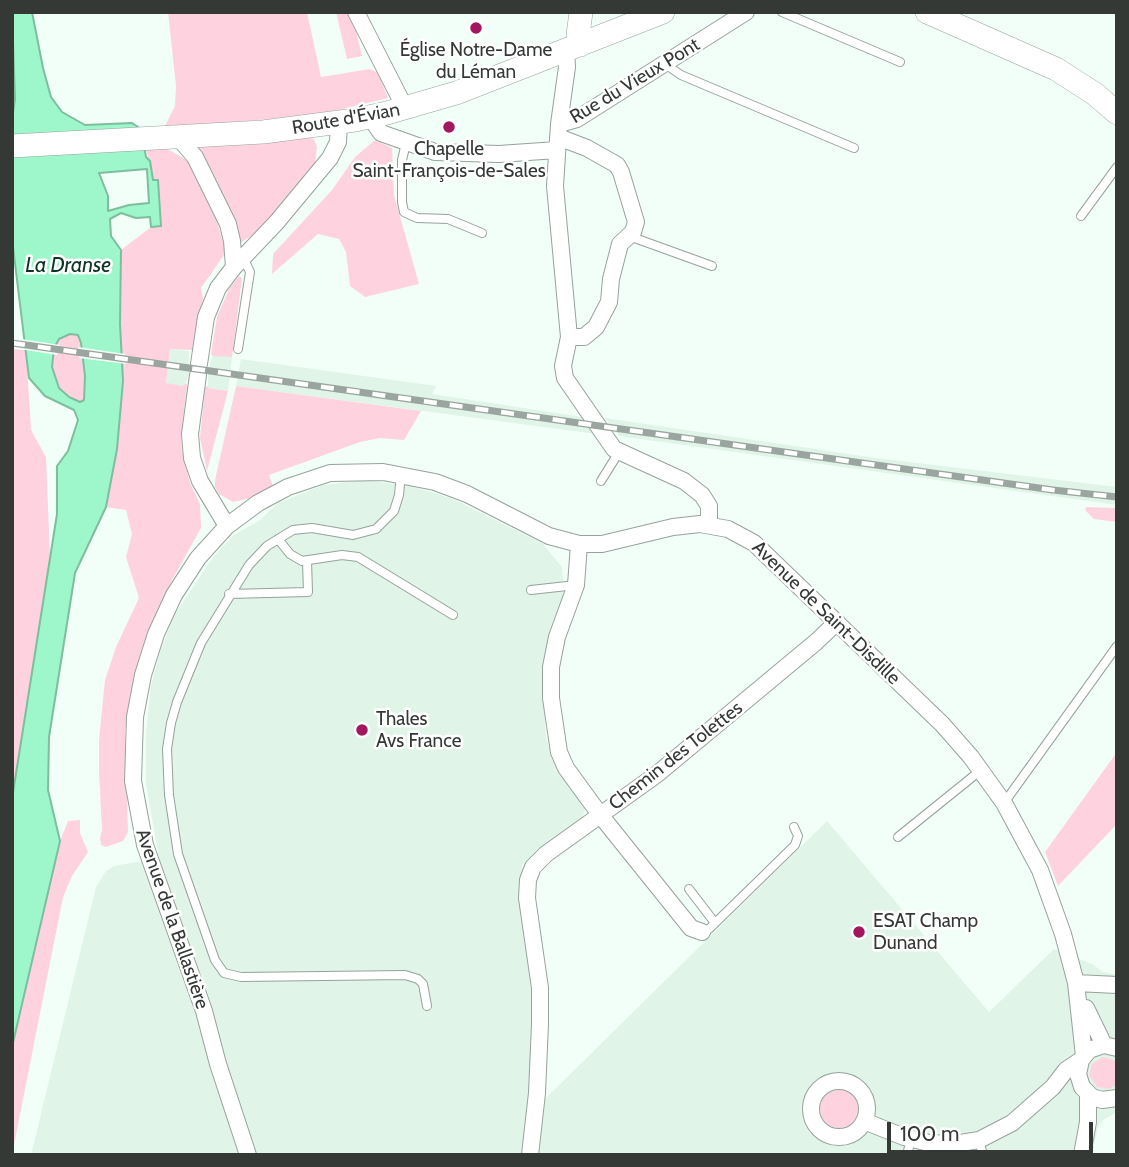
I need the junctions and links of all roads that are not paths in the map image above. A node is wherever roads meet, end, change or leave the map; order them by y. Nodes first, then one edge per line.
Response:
1 (356, 12) edge
2 (581, 12) edge
3 (663, 12) edge
4 (746, 12) edge
5 (782, 12) edge
6 (927, 12) edge
7 (573, 48) junction
8 (900, 62) dead end
9 (665, 64) junction
10 (405, 108) junction
11 (1117, 113) edge
12 (370, 117) junction
13 (338, 123) junction
14 (558, 137) junction
15 (174, 140) junction
16 (405, 143) junction
17 (12, 146) edge
18 (854, 148) dead end
19 (1117, 167) edge
20 (1081, 216) dead end
21 (482, 233) dead end
22 (629, 236) junction
23 (237, 258) junction
24 (712, 266) dead end
25 (569, 337) junction
26 (238, 349) dead end
27 (619, 452) junction
28 (401, 474) junction
29 (601, 481) dead end
30 (709, 525) junction
31 (227, 526) junction
32 (278, 539) junction
33 (579, 544) junction
34 (307, 561) junction
35 (576, 585) junction
36 (531, 590) dead end
37 (229, 594) junction
38 (453, 615) dead end
39 (837, 622) junction
40 (1117, 646) edge
41 (981, 770) junction
42 (1004, 803) junction
43 (601, 816) junction
44 (794, 827) dead end
45 (898, 837) dead end
46 (689, 889) dead end
47 (715, 923) junction
48 (702, 932) joint
49 (1076, 983) junction
50 (1117, 985) edge
51 (427, 1006) dead end
52 (1111, 1043) edge
53 (1082, 1058) junction
54 (1053, 1087) junction
55 (1086, 1092) junction
56 (1117, 1098) edge
57 (864, 1121) dead end
58 (1088, 1122) junction
59 (909, 1147) edge
60 (981, 1147) edge
61 (248, 1155) edge
62 (530, 1155) edge
63 (1082, 1155) edge

1 - 10 street
2 - 7 street
3 - 7 street, Route d'Évian
4 - 9 street, Rue du Vieux Pont
5 - 8 lane
6 - 11 street
7 - 10 street, Route d'Évian
7 - 14 street
9 - 14 street, Rue du Vieux Pont
9 - 18 lane
10 - 12 street, Route d'Évian
12 - 13 street, Route d'Évian
12 - 16 street, Rue du Vieux Pont
13 - 15 street, Route d'Évian
13 - 23 street
14 - 16 street, Rue du Vieux Pont
14 - 22 street
14 - 25 street
15 - 17 street, Route d'Évian
15 - 23 street
16 - 21 lane
19 - 20 lane
22 - 24 lane
22 - 25 street
23 - 26 lane
23 - 31 street
25 - 27 street
27 - 29 lane
27 - 30 street
28 - 31 street, Avenue de la Ballastière
28 - 32 lane
28 - 33 street, Avenue de la Ballastière
30 - 33 street
30 - 39 street, Avenue de Saint-Disdille
31 - 61 street, Avenue de la Ballastière
32 - 34 lane
32 - 37 lane
33 - 35 street
34 - 37 lane
34 - 38 lane
35 - 36 lane
35 - 43 street
37 - 51 lane
39 - 41 street, Avenue de Saint-Disdille
39 - 43 street, Chemin des Tolettes
40 - 42 lane
41 - 42 street, Avenue de Saint-Disdille
41 - 45 lane
42 - 49 street, Avenue de Saint-Disdille
43 - 48 street, Chemin des Tolettes
43 - 62 street
44 - 47 lane
46 - 47 lane
47 - 48 lane
49 - 50 street
49 - 52 street
49 - 53 street, Avenue de Saint-Disdille
52 - 53 street
53 - 54 street
53 - 55 street, Avenue de Saint-Disdille
54 - 55 street
54 - 60 street
55 - 56 street
55 - 58 street
56 - 58 street
57 - 59 street
58 - 63 street
59 - 60 street

